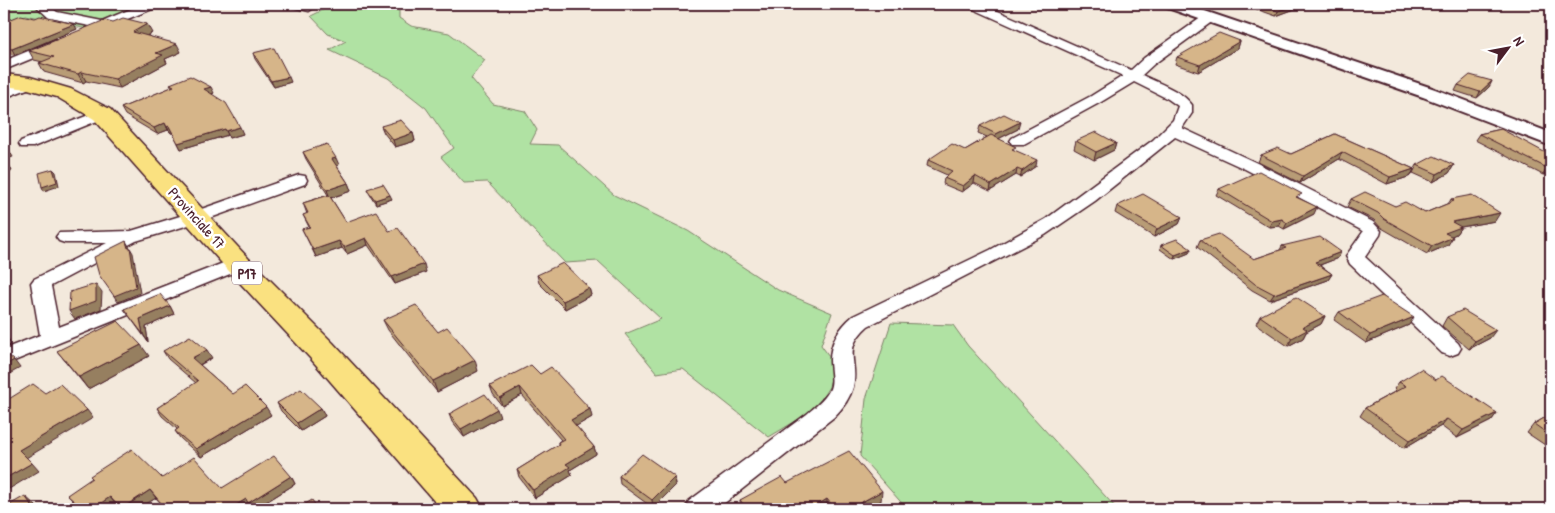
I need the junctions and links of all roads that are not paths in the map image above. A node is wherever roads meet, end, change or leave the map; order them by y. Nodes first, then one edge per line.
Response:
1 (40, 4) edge
2 (153, 4) edge
3 (973, 4) edge
4 (1170, 4) edge
5 (1209, 18) junction
6 (104, 25) junction
7 (4, 66) edge
8 (1133, 76) junction
9 (17, 82) edge
10 (4, 94) edge
11 (102, 114) junction
12 (1173, 130) junction
13 (1551, 140) edge
14 (1018, 141) dead end
15 (27, 144) dead end
16 (299, 180) dead end
17 (196, 217) junction
18 (65, 236) dead end
19 (132, 237) junction
20 (238, 264) junction
21 (50, 338) junction
22 (1450, 348) dead end
23 (4, 357) edge
24 (464, 509) edge
25 (698, 509) edge

1 - 6 street
2 - 6 street
3 - 8 street
4 - 5 street
5 - 8 street
5 - 13 street
6 - 7 street
8 - 12 street
8 - 14 street
9 - 10 street
9 - 11 main road, Provinciale 17 / P17
11 - 15 street
11 - 17 main road, Provinciale 17 / P17
12 - 22 street
12 - 25 street
16 - 17 street
17 - 19 street
17 - 20 main road, Provinciale 17 / P17
18 - 19 street
19 - 21 street
20 - 21 street
20 - 24 main road, Provinciale 17 / P17
21 - 23 street

